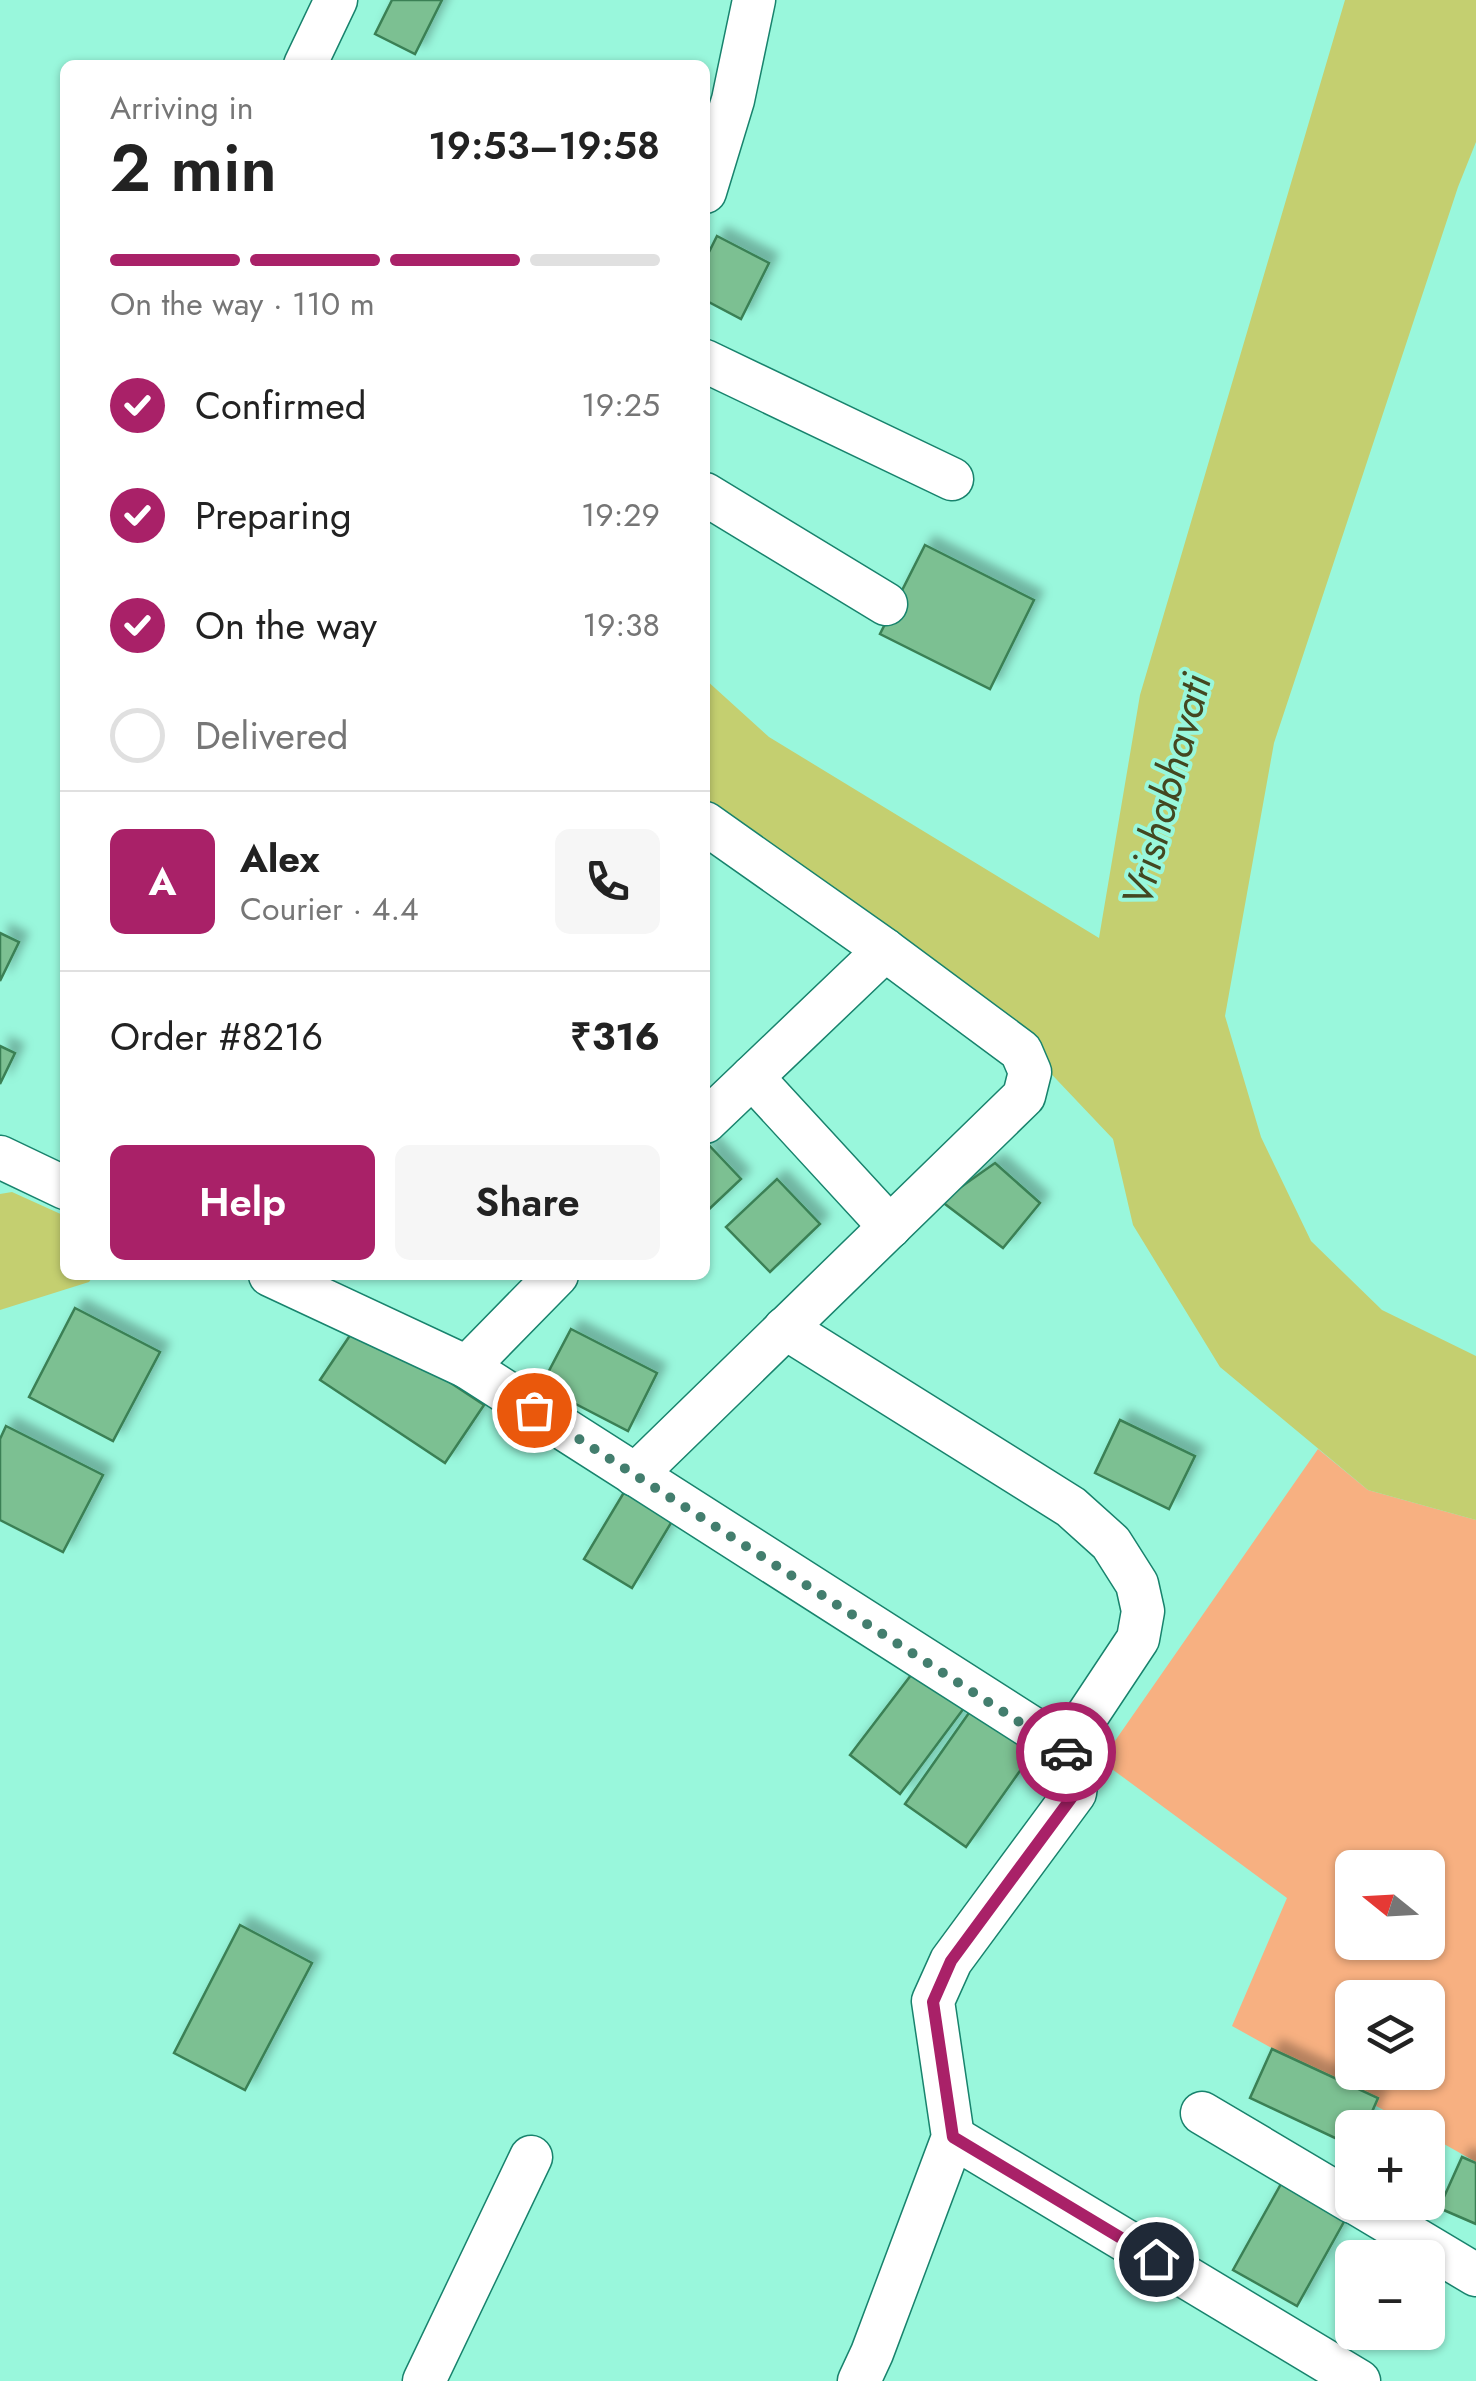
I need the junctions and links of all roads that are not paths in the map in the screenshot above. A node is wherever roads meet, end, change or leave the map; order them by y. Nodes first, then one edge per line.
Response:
1 (336, 0) edge
2 (754, 0) edge
3 (308, 60) edge
4 (710, 176) edge
5 (710, 363) edge
6 (952, 479) dead end
7 (710, 497) edge
8 (886, 604) dead end
9 (710, 826) edge
10 (885, 950) junction
11 (752, 1077) junction
12 (710, 1114) edge
13 (890, 1227) junction
14 (281, 1280) edge
15 (552, 1280) edge
16 (785, 1328) junction
17 (468, 1367) junction
18 (634, 1475) junction
19 (1065, 1750) junction
20 (1202, 2112) dead end
21 (953, 2137) junction
22 (531, 2157) dead end
23 (1335, 2191) edge
24 (1383, 2220) edge
25 (1476, 2275) edge
26 (424, 2381) edge
27 (859, 2381) edge
28 (1359, 2381) edge

1 - 3 street
2 - 4 street
5 - 6 street
7 - 8 street
9 - 10 street
10 - 11 street
10 - 13 street
11 - 12 street
11 - 13 street
13 - 16 street
14 - 17 street
15 - 17 street
16 - 18 street
16 - 19 street
17 - 18 street
18 - 19 street
19 - 21 street
20 - 23 street
21 - 27 street
21 - 28 street
22 - 26 street
24 - 25 street

